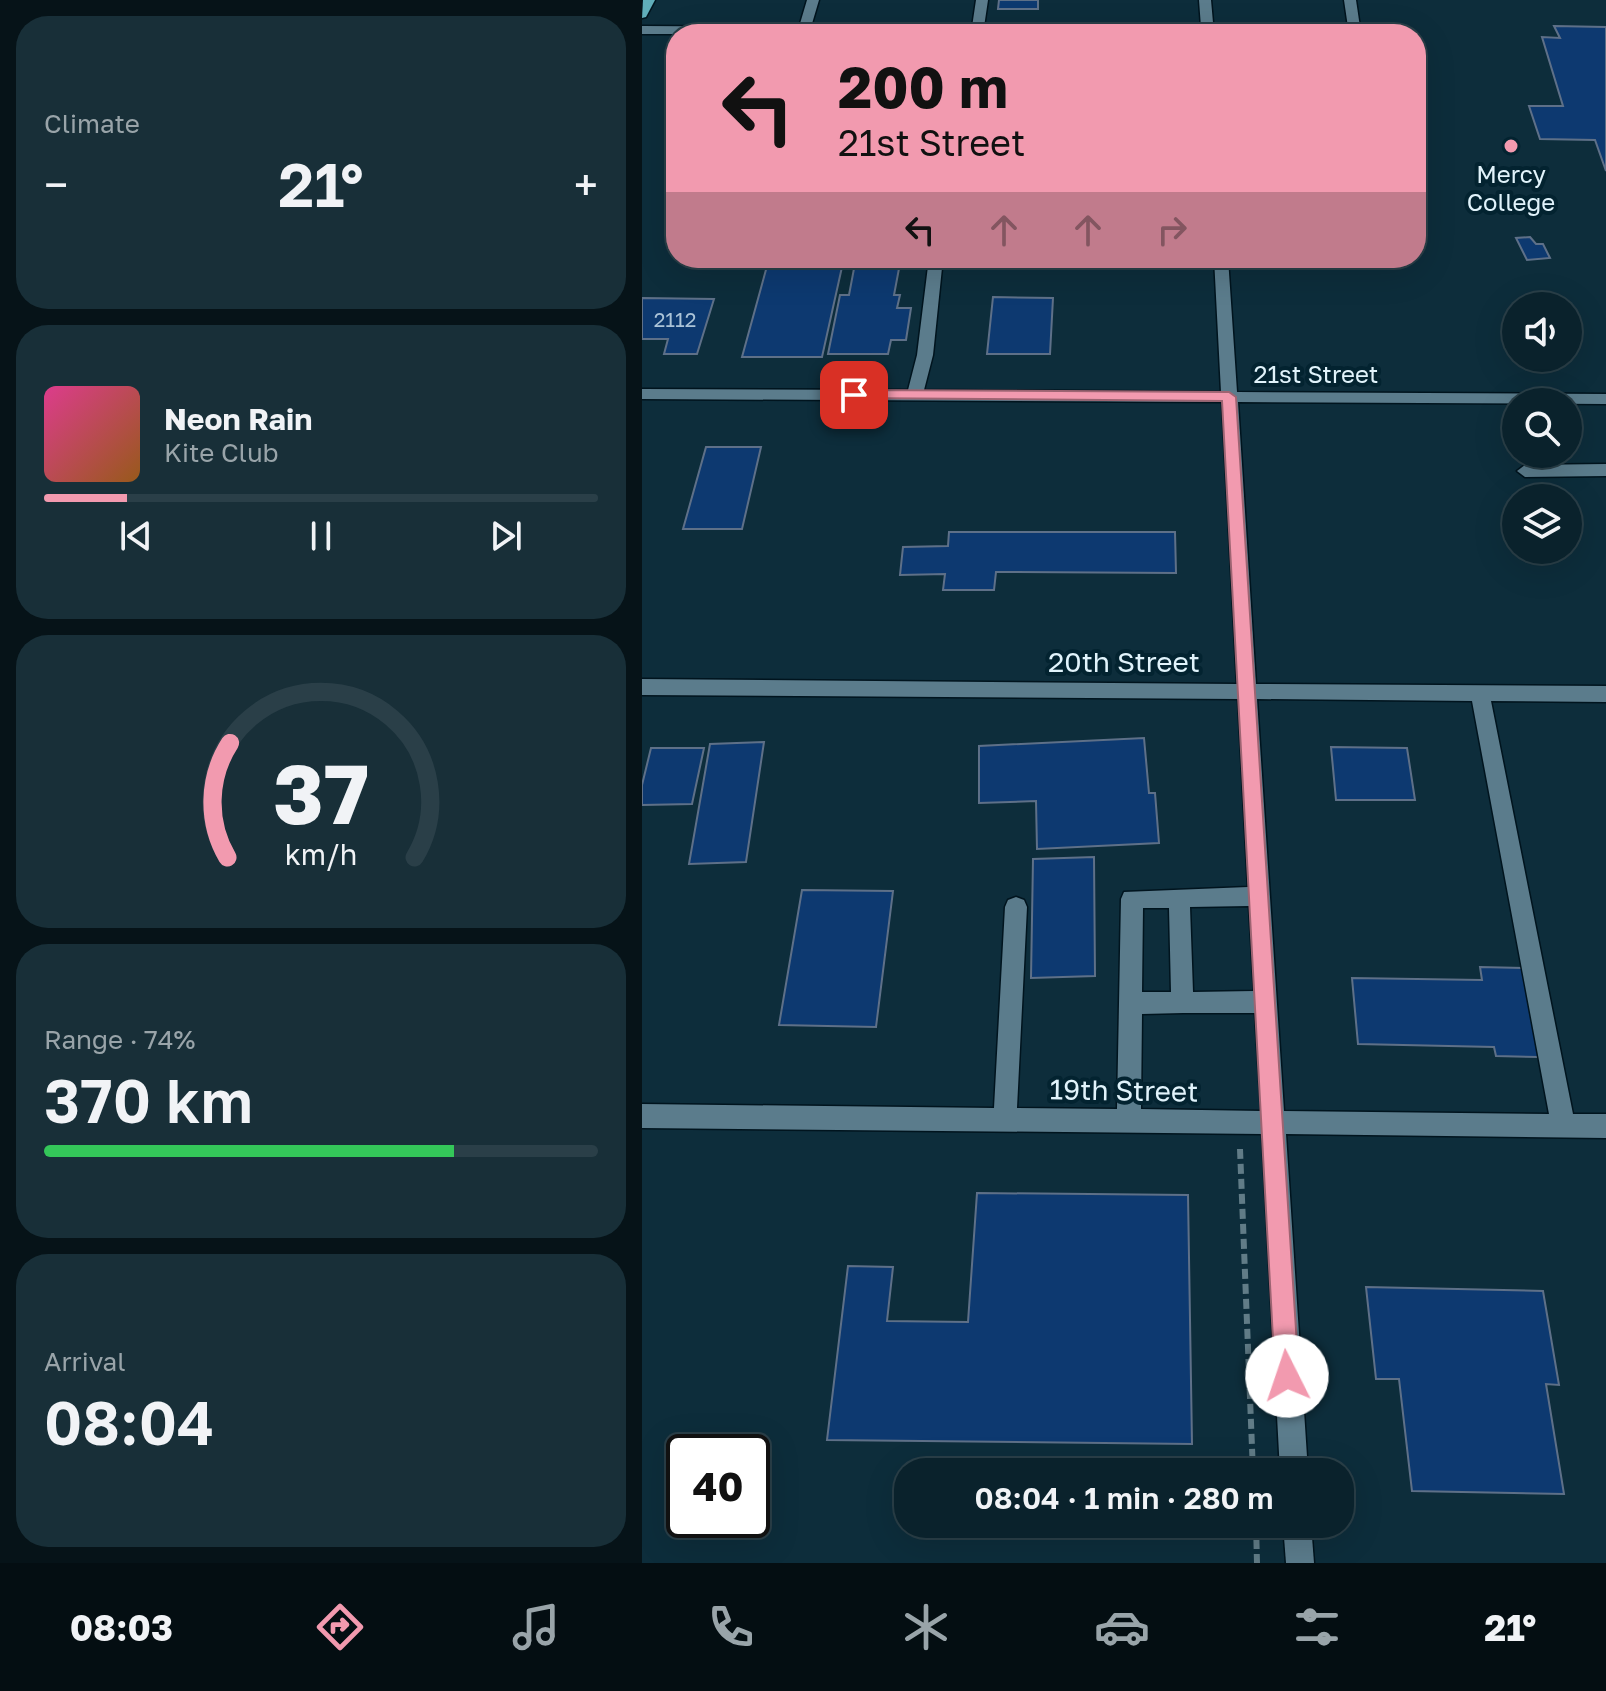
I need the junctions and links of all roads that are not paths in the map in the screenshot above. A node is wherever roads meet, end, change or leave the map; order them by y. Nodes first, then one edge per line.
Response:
1 (649, 0) edge
2 (813, 0) edge
3 (982, 0) edge
4 (1205, 0) edge
5 (1350, 0) edge
6 (642, 14) edge
7 (806, 24) edge
8 (979, 24) edge
9 (1207, 24) edge
10 (1354, 24) edge
11 (642, 30) edge
12 (666, 30) edge
13 (935, 268) edge
14 (1222, 268) edge
15 (642, 394) edge
16 (915, 395) junction
17 (1229, 397) junction
18 (1606, 399) edge
19 (1606, 470) edge
20 (1525, 471) dead end
21 (642, 687) edge
22 (1248, 690) junction
23 (1480, 693) junction
24 (1606, 694) edge
25 (1258, 896) junction
26 (1179, 898) junction
27 (1016, 907) dead end
28 (1264, 1002) junction
29 (1131, 1003) junction
30 (1182, 1003) junction
31 (642, 1116) edge
32 (1005, 1119) junction
33 (1129, 1120) junction
34 (1270, 1121) junction
35 (1563, 1125) junction
36 (1605, 1132) edge
37 (1293, 1458) edge
38 (1298, 1538) edge
39 (1300, 1563) edge

1 - 6 main road
2 - 7 street
3 - 8 street
4 - 9 street
5 - 10 street
11 - 12 street
13 - 16 street
14 - 17 street
15 - 16 street, 21st Street
16 - 17 street, 21st Street
17 - 18 street, 21st Street
17 - 22 street
19 - 20 street
21 - 22 street, 20th Street
22 - 23 street, 20th Street
22 - 25 street
23 - 24 street, 20th Street
23 - 35 street
25 - 26 street
25 - 28 street
26 - 29 street
26 - 30 street
27 - 32 street
28 - 30 street
28 - 34 street
29 - 30 street
29 - 33 street
31 - 32 street, 19th Street
32 - 33 street, 19th Street
33 - 34 street, 19th Street
34 - 35 street, 19th Street
34 - 37 street
35 - 36 street, 19th Street
38 - 39 street

